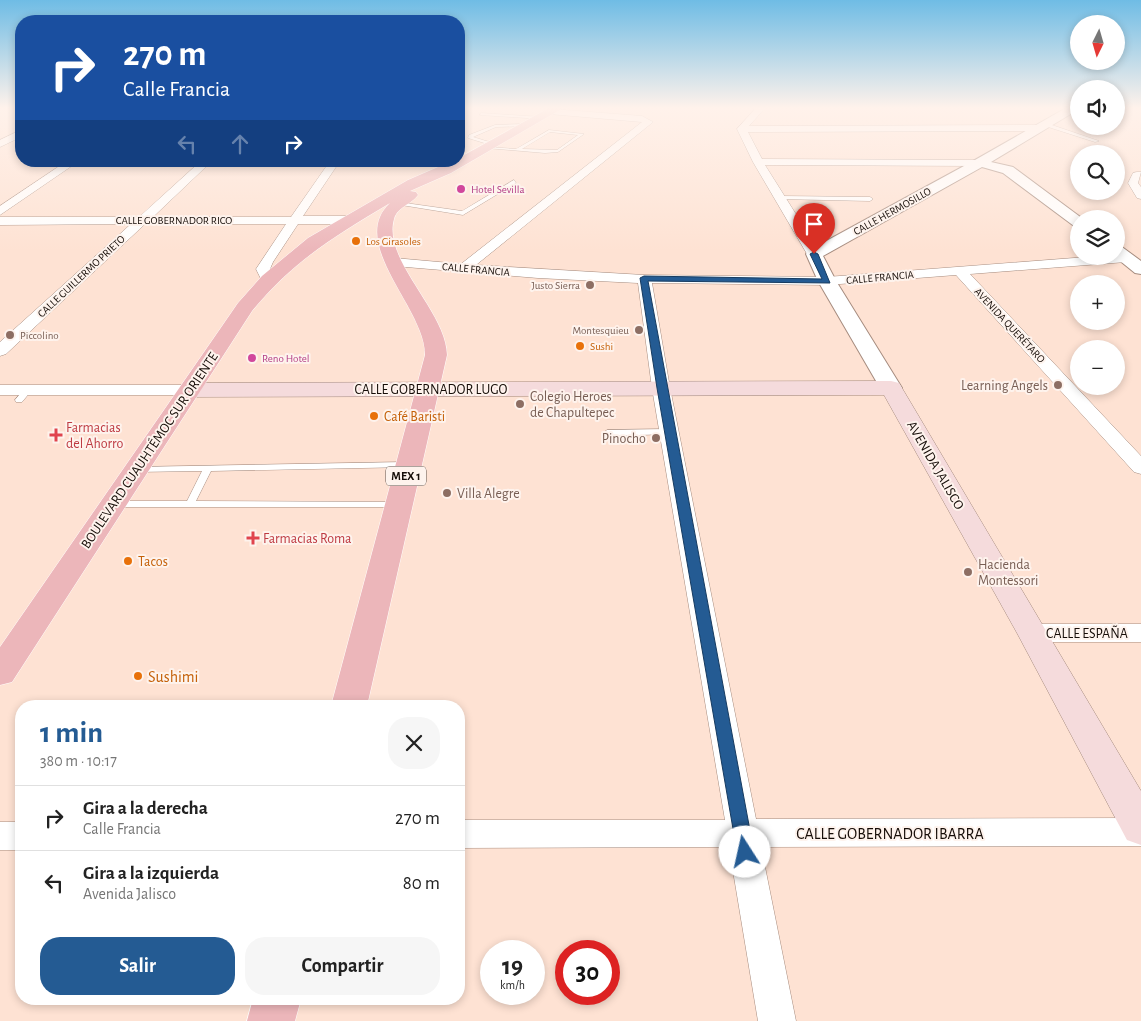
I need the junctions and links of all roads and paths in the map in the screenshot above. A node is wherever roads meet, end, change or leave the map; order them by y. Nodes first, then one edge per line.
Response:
1 (606, 156) edge
2 (755, 156) edge
3 (992, 156) edge
4 (758, 162) junction
5 (980, 163) junction
6 (65, 167) edge
7 (199, 167) edge
8 (331, 167) edge
9 (451, 167) edge
10 (446, 170) junction
11 (1141, 175) edge
12 (514, 182) dead end
13 (1141, 196) edge
14 (780, 198) junction
15 (870, 199) dead end
16 (398, 204) junction
17 (0, 211) edge
18 (1070, 216) edge
19 (297, 219) junction
20 (142, 220) junction
21 (348, 220) junction
22 (0, 221) edge
23 (384, 230) junction
24 (314, 242) junction
25 (814, 254) junction
26 (1125, 257) edge
27 (1070, 259) edge
28 (394, 262) junction
29 (464, 268) junction
30 (1141, 269) edge
31 (960, 271) junction
32 (644, 278) junction
33 (268, 280) junction
34 (827, 281) junction
35 (0, 350) edge
36 (662, 388) junction
37 (891, 388) junction
38 (429, 389) junction
39 (0, 390) edge
40 (190, 390) junction
41 (670, 432) junction
42 (607, 433) dead end
43 (408, 464) junction
44 (208, 468) junction
45 (1141, 468) edge
46 (137, 470) junction
47 (114, 504) junction
48 (190, 504) junction
49 (400, 504) junction
50 (1033, 633) junction
51 (1141, 633) edge
52 (0, 673) edge
53 (351, 700) edge
54 (1141, 828) edge
55 (1141, 832) edge
56 (742, 833) junction
57 (465, 834) edge
58 (0, 836) edge
59 (15, 836) edge
60 (275, 1005) edge
61 (271, 1021) edge
62 (777, 1021) edge

1 - 29 street
2 - 4 street, AVENIDA JALISCO
3 - 5 street, CALLE HERMOSILLO
4 - 5 street
4 - 14 street, AVENIDA JALISCO
5 - 18 street
5 - 25 street, CALLE HERMOSILLO
6 - 17 street
7 - 20 street, CALLE GUILLERMO PRIETO
8 - 19 street
9 - 10 main road
10 - 16 main road
10 - 21 main road, BOULEVARD CUAUHTÉMOC SUR ORIENTE
11 - 13 street
12 - 16 lane
14 - 15 lane
14 - 25 street, AVENIDA JALISCO
16 - 23 main road
19 - 20 street, CALLE GOBERNADOR RICO
19 - 21 street, CALLE GOBERNADOR RICO
19 - 33 street
20 - 22 street, CALLE GOBERNADOR RICO
20 - 35 street, CALLE GUILLERMO PRIETO
21 - 24 main road, BOULEVARD CUAUHTÉMOC SUR ORIENTE
23 - 24 main road
23 - 28 main road, MEX 1
24 - 33 main road, BOULEVARD CUAUHTÉMOC SUR ORIENTE
25 - 34 street, AVENIDA JALISCO
26 - 30 street
27 - 31 street, CALLE FRANCIA
28 - 29 street, CALLE FRANCIA
28 - 38 main road, MEX 1
29 - 32 street, CALLE FRANCIA
31 - 34 street, CALLE FRANCIA
31 - 45 street, AVENIDA QUERÉTARO
32 - 34 street, CALLE FRANCIA
32 - 36 street
33 - 40 main road, BOULEVARD CUAUHTÉMOC SUR ORIENTE
34 - 37 street, AVENIDA JALISCO
36 - 37 main road, CALLE GOBERNADOR LUGO
36 - 38 main road, CALLE GOBERNADOR LUGO
36 - 41 street
37 - 50 main road, AVENIDA JALISCO
38 - 40 main road, CALLE GOBERNADOR LUGO
38 - 43 main road, MEX 1
39 - 40 street, CALLE GOBERNADOR LUGO
40 - 46 main road, BOULEVARD CUAUHTÉMOC SUR ORIENTE
41 - 42 lane
41 - 56 street
43 - 44 lane
43 - 49 main road, MEX 1
44 - 46 lane
44 - 48 lane
46 - 47 main road, BOULEVARD CUAUHTÉMOC SUR ORIENTE
47 - 48 lane
47 - 52 main road, BOULEVARD CUAUHTÉMOC SUR ORIENTE
48 - 49 lane
49 - 53 main road, MEX 1
50 - 51 street, CALLE ESPAÑA
50 - 54 main road, AVENIDA JALISCO
55 - 56 street, CALLE GOBERNADOR IBARRA
56 - 57 street, CALLE GOBERNADOR IBARRA
56 - 62 street
58 - 59 street
60 - 61 main road

